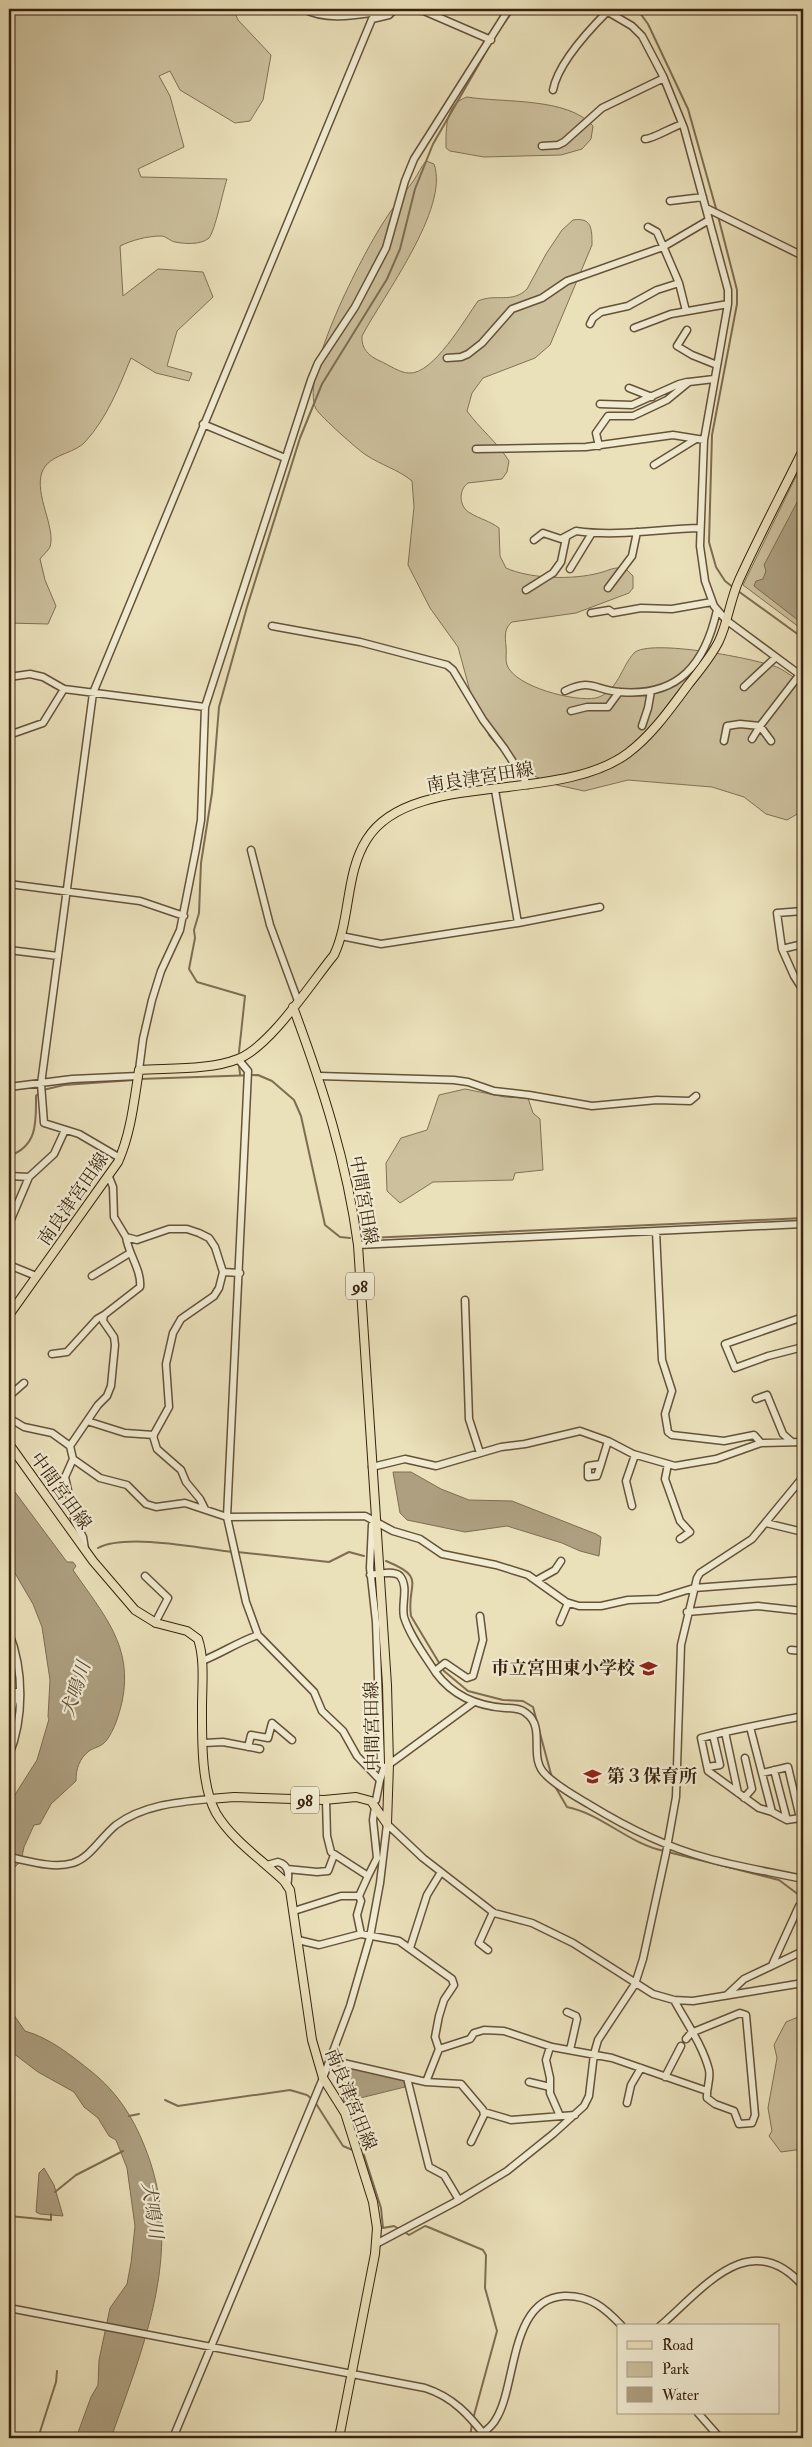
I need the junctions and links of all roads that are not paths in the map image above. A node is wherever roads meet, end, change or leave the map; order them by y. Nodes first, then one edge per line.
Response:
1 (304, 9) edge
2 (395, 9) edge
3 (402, 9) edge
4 (509, 9) edge
5 (606, 10) edge
6 (491, 40) junction
7 (664, 78) junction
8 (553, 90) dead end
9 (682, 124) junction
10 (645, 139) dead end
11 (542, 146) dead end
12 (702, 196) junction
13 (670, 201) dead end
14 (706, 208) junction
15 (709, 220) junction
16 (648, 227) dead end
17 (663, 247) junction
18 (803, 256) edge
19 (679, 283) junction
20 (728, 304) junction
21 (686, 311) junction
22 (590, 324) dead end
23 (634, 328) dead end
24 (687, 330) dead end
25 (447, 358) dead end
26 (717, 365) junction
27 (714, 379) junction
28 (688, 382) junction
29 (629, 388) dead end
30 (652, 397) junction
31 (600, 404) dead end
32 (203, 424) junction
33 (701, 439) junction
34 (599, 446) junction
35 (476, 449) dead end
36 (803, 450) edge
37 (285, 458) junction
38 (654, 464) dead end
39 (700, 528) junction
40 (637, 532) junction
41 (592, 533) junction
42 (566, 538) junction
43 (534, 540) dead end
44 (570, 569) dead end
45 (608, 588) dead end
46 (526, 590) dead end
47 (712, 602) junction
48 (717, 610) junction
49 (591, 613) dead end
50 (726, 620) junction
51 (272, 626) dead end
52 (776, 657) junction
53 (802, 675) edge
54 (9, 677) edge
55 (744, 687) dead end
56 (64, 689) junction
57 (565, 691) dead end
58 (651, 691) junction
59 (618, 692) junction
60 (93, 693) junction
61 (205, 707) junction
62 (572, 712) dead end
63 (642, 726) dead end
64 (760, 726) junction
65 (9, 735) edge
66 (752, 739) dead end
67 (724, 741) dead end
68 (771, 741) dead end
69 (528, 785) junction
70 (495, 790) junction
71 (251, 850) dead end
72 (9, 884) edge
73 (66, 891) junction
74 (600, 907) dead end
75 (803, 911) edge
76 (184, 916) junction
77 (518, 923) junction
78 (341, 936) junction
79 (803, 944) edge
80 (782, 949) junction
81 (9, 950) edge
82 (58, 956) junction
83 (803, 990) edge
84 (295, 1004) junction
85 (238, 1059) junction
86 (139, 1073) junction
87 (319, 1076) junction
88 (41, 1084) junction
89 (9, 1087) edge
90 (696, 1096) dead end
91 (65, 1130) junction
92 (120, 1158) junction
93 (9, 1176) edge
94 (28, 1177) junction
95 (109, 1177) junction
96 (9, 1224) edge
97 (803, 1224) edge
98 (656, 1231) junction
99 (126, 1237) junction
100 (358, 1245) junction
101 (130, 1253) junction
102 (9, 1265) edge
103 (223, 1272) junction
104 (240, 1273) junction
105 (36, 1276) junction
106 (92, 1276) dead end
107 (465, 1300) dead end
108 (9, 1314) edge
109 (104, 1315) junction
110 (803, 1317) edge
111 (803, 1348) edge
112 (52, 1354) dead end
113 (24, 1383) dead end
114 (9, 1396) edge
115 (756, 1399) dead end
116 (9, 1418) edge
117 (87, 1421) junction
118 (154, 1435) junction
119 (608, 1442) junction
120 (761, 1442) junction
121 (794, 1442) junction
122 (803, 1442) edge
123 (9, 1444) edge
124 (70, 1446) junction
125 (480, 1453) junction
126 (635, 1455) junction
127 (73, 1459) junction
128 (601, 1464) dead end
129 (668, 1464) junction
130 (372, 1467) junction
131 (803, 1477) edge
132 (632, 1506) dead end
133 (205, 1509) junction
134 (228, 1517) junction
135 (373, 1523) junction
136 (766, 1523) junction
137 (803, 1532) edge
138 (680, 1539) dead end
139 (85, 1550) junction
140 (561, 1561) dead end
141 (379, 1574) junction
142 (370, 1575) junction
143 (145, 1576) dead end
144 (537, 1580) junction
145 (803, 1580) edge
146 (694, 1588) junction
147 (568, 1602) junction
148 (803, 1611) edge
149 (687, 1612) junction
150 (480, 1616) dead end
151 (560, 1622) dead end
152 (154, 1623) junction
153 (9, 1634) edge
154 (258, 1635) junction
155 (791, 1650) dead end
156 (803, 1651) edge
157 (202, 1661) junction
158 (435, 1671) junction
159 (19, 1678) junction
160 (474, 1702) junction
161 (803, 1716) edge
162 (9, 1722) edge
163 (750, 1727) junction
164 (725, 1732) junction
165 (713, 1735) junction
166 (292, 1740) dead end
167 (204, 1743) junction
168 (248, 1746) junction
169 (260, 1749) dead end
170 (9, 1755) edge
171 (745, 1758) dead end
172 (385, 1764) junction
173 (708, 1767) junction
174 (774, 1770) junction
175 (762, 1773) junction
176 (380, 1780) junction
177 (741, 1796) junction
178 (210, 1799) junction
179 (326, 1800) junction
180 (375, 1804) junction
181 (772, 1812) junction
182 (787, 1820) junction
183 (387, 1824) junction
184 (667, 1848) junction
185 (334, 1855) junction
186 (9, 1857) edge
187 (380, 1858) junction
188 (267, 1865) junction
189 (287, 1868) junction
190 (441, 1872) junction
191 (367, 1876) junction
192 (803, 1879) edge
193 (380, 1882) junction
194 (287, 1886) junction
195 (359, 1896) junction
196 (799, 1906) dead end
197 (294, 1911) junction
198 (493, 1912) junction
199 (361, 1934) junction
200 (370, 1938) junction
201 (298, 1940) junction
202 (410, 1948) junction
203 (488, 1950) dead end
204 (803, 1951) edge
205 (772, 1963) junction
206 (803, 1983) edge
207 (635, 1984) junction
208 (727, 1996) junction
209 (674, 2000) junction
210 (567, 2012) dead end
211 (692, 2032) junction
212 (686, 2039) dead end
213 (681, 2046) dead end
214 (550, 2047) junction
215 (439, 2050) junction
216 (570, 2050) junction
217 (594, 2054) junction
218 (330, 2060) junction
219 (641, 2068) junction
220 (665, 2077) junction
221 (323, 2078) junction
222 (407, 2078) junction
223 (426, 2082) junction
224 (529, 2082) dead end
225 (550, 2086) junction
226 (707, 2091) junction
227 (627, 2103) dead end
228 (484, 2112) junction
229 (575, 2115) junction
230 (560, 2116) junction
231 (471, 2142) dead end
232 (459, 2200) junction
233 (376, 2244) junction
234 (803, 2286) edge
235 (9, 2308) edge
236 (620, 2324) edge
237 (662, 2324) edge
238 (210, 2347) junction
239 (352, 2373) junction
240 (699, 2414) edge
241 (485, 2436) edge
242 (173, 2438) edge
243 (339, 2438) edge
244 (720, 2438) edge

1 - 2 street
2 - 3 street
2 - 32 street
3 - 6 street
4 - 6 street
5 - 7 street
5 - 8 street
6 - 37 street
7 - 9 street
7 - 11 street
9 - 10 street
9 - 12 street
12 - 13 street
12 - 14 street
14 - 15 street
14 - 18 street
15 - 17 street
15 - 20 street
16 - 17 street
17 - 19 street
17 - 25 street
19 - 21 street
19 - 22 street
20 - 21 street
20 - 26 street
21 - 23 street
24 - 26 street
26 - 27 street
27 - 28 street
27 - 33 street
28 - 30 street
28 - 34 street
29 - 30 street
30 - 31 street
32 - 37 street
32 - 60 street
33 - 34 street
33 - 38 street
33 - 39 street
34 - 35 street
36 - 50 main road, 南良津宮田線
37 - 61 street
39 - 40 street
39 - 47 street
40 - 41 street
40 - 45 street
41 - 42 street
41 - 44 street
42 - 43 street
42 - 46 street
47 - 48 street
47 - 49 street
48 - 50 street
48 - 58 street
50 - 52 street
50 - 69 main road, 南良津宮田線
51 - 69 street
52 - 53 street
52 - 55 street
53 - 64 street
54 - 56 street
56 - 60 street
56 - 65 street
57 - 59 street
58 - 59 street
58 - 63 street
59 - 62 street
60 - 61 street
60 - 73 street
61 - 76 street
64 - 66 street
64 - 67 street
64 - 68 street
69 - 70 main road, 南良津宮田線
70 - 77 street
70 - 78 main road, 南良津宮田線
71 - 84 street
72 - 73 street
73 - 76 street
73 - 82 street
74 - 77 street
75 - 80 street
76 - 86 street
77 - 78 street
78 - 84 main road, 南良津宮田線
79 - 80 street
80 - 83 street
81 - 82 street
82 - 88 street
84 - 85 main road, 南良津宮田線
84 - 87 main road, 中間宮田線 / 98
85 - 86 main road, 南良津宮田線
85 - 104 street
86 - 88 street
86 - 92 main road, 南良津宮田線
87 - 90 street
87 - 100 main road, 中間宮田線 / 98
88 - 89 street
88 - 91 street
91 - 92 street
91 - 94 street
92 - 95 main road, 南良津宮田線
93 - 94 street
94 - 96 street
95 - 99 street
95 - 105 main road, 南良津宮田線
97 - 98 street
98 - 100 street
98 - 120 street
99 - 101 street
99 - 103 street
100 - 130 main road, 中間宮田線 / 98
101 - 106 street
101 - 109 street
102 - 105 street
103 - 104 street
103 - 118 street
104 - 134 street
105 - 108 main road, 南良津宮田線
107 - 125 street
109 - 112 street
109 - 117 street
110 - 111 street
113 - 114 street
115 - 121 street
116 - 124 street
117 - 118 street
117 - 124 street
118 - 133 street
119 - 125 street
119 - 126 street
119 - 128 street
120 - 121 street
120 - 129 street
121 - 122 street
123 - 139 main road, 中間宮田線
124 - 127 street
125 - 130 street
126 - 129 street
126 - 132 street
127 - 133 street
127 - 139 street
129 - 138 street
130 - 135 main road, 中間宮田線 / 98
131 - 136 street
133 - 134 street
134 - 135 street
134 - 154 street
135 - 141 main road, 中間宮田線 / 98
135 - 142 street
135 - 144 street
136 - 137 street
136 - 146 street
139 - 152 main road, 中間宮田線
140 - 144 street
141 - 142 street
141 - 158 street
141 - 172 main road, 中間宮田線 / 98
142 - 172 street
143 - 152 street
144 - 147 street
145 - 146 street
146 - 147 street
146 - 149 street
147 - 151 street
148 - 149 street
149 - 184 street
150 - 158 street
152 - 157 main road, 中間宮田線
153 - 159 street
154 - 157 street
154 - 176 street
155 - 156 street
157 - 167 main road, 中間宮田線
158 - 160 street
159 - 162 street
159 - 170 street
160 - 172 street
160 - 184 street
161 - 163 street
163 - 164 street
163 - 175 street
164 - 165 street
164 - 177 street
165 - 173 street
165 - 173 street
166 - 168 street
167 - 168 street
167 - 178 main road, 中間宮田線
168 - 169 street
171 - 177 street
172 - 176 street
172 - 183 main road, 中間宮田線 / 98
173 - 177 street
174 - 175 street
174 - 182 street
174 - 182 street
175 - 181 street
176 - 180 street
177 - 181 street
178 - 179 main road, 98
178 - 186 street
178 - 188 main road, 南良津宮田線
179 - 180 main road, 98
179 - 185 street
180 - 183 main road
180 - 187 street
181 - 182 street
183 - 187 street
183 - 190 street
184 - 192 street
184 - 207 street
185 - 189 street
185 - 191 street
187 - 191 street
187 - 193 street
188 - 189 street
188 - 194 main road, 南良津宮田線
189 - 194 street
190 - 198 street
190 - 202 street
191 - 193 street
191 - 195 street
193 - 200 street
194 - 197 main road, 南良津宮田線
195 - 197 street
195 - 199 street
196 - 205 street
197 - 201 main road, 南良津宮田線
198 - 203 street
198 - 207 street
199 - 200 street
199 - 201 street
200 - 202 street
200 - 218 street
201 - 221 main road, 南良津宮田線
202 - 215 street
204 - 205 street
205 - 208 street
206 - 208 street
207 - 209 street
207 - 217 street
208 - 209 street
209 - 211 street
210 - 216 street
211 - 212 street
211 - 226 street
211 - 226 street
213 - 220 street
214 - 215 street
214 - 216 street
214 - 225 street
215 - 223 street
216 - 217 street
217 - 219 street
217 - 229 street
218 - 221 street
218 - 222 street
219 - 220 street
219 - 227 street
220 - 226 street
221 - 233 main road, 南良津宮田線
221 - 238 street
222 - 223 street
222 - 232 street
223 - 228 street
224 - 225 street
225 - 230 street
228 - 230 street
228 - 231 street
229 - 230 street
229 - 232 street
232 - 233 street
233 - 239 main road, 南良津宮田線
234 - 237 street
235 - 238 street
236 - 241 street
238 - 239 street
238 - 242 street
239 - 241 street
239 - 243 main road, 南良津宮田線
240 - 244 street

